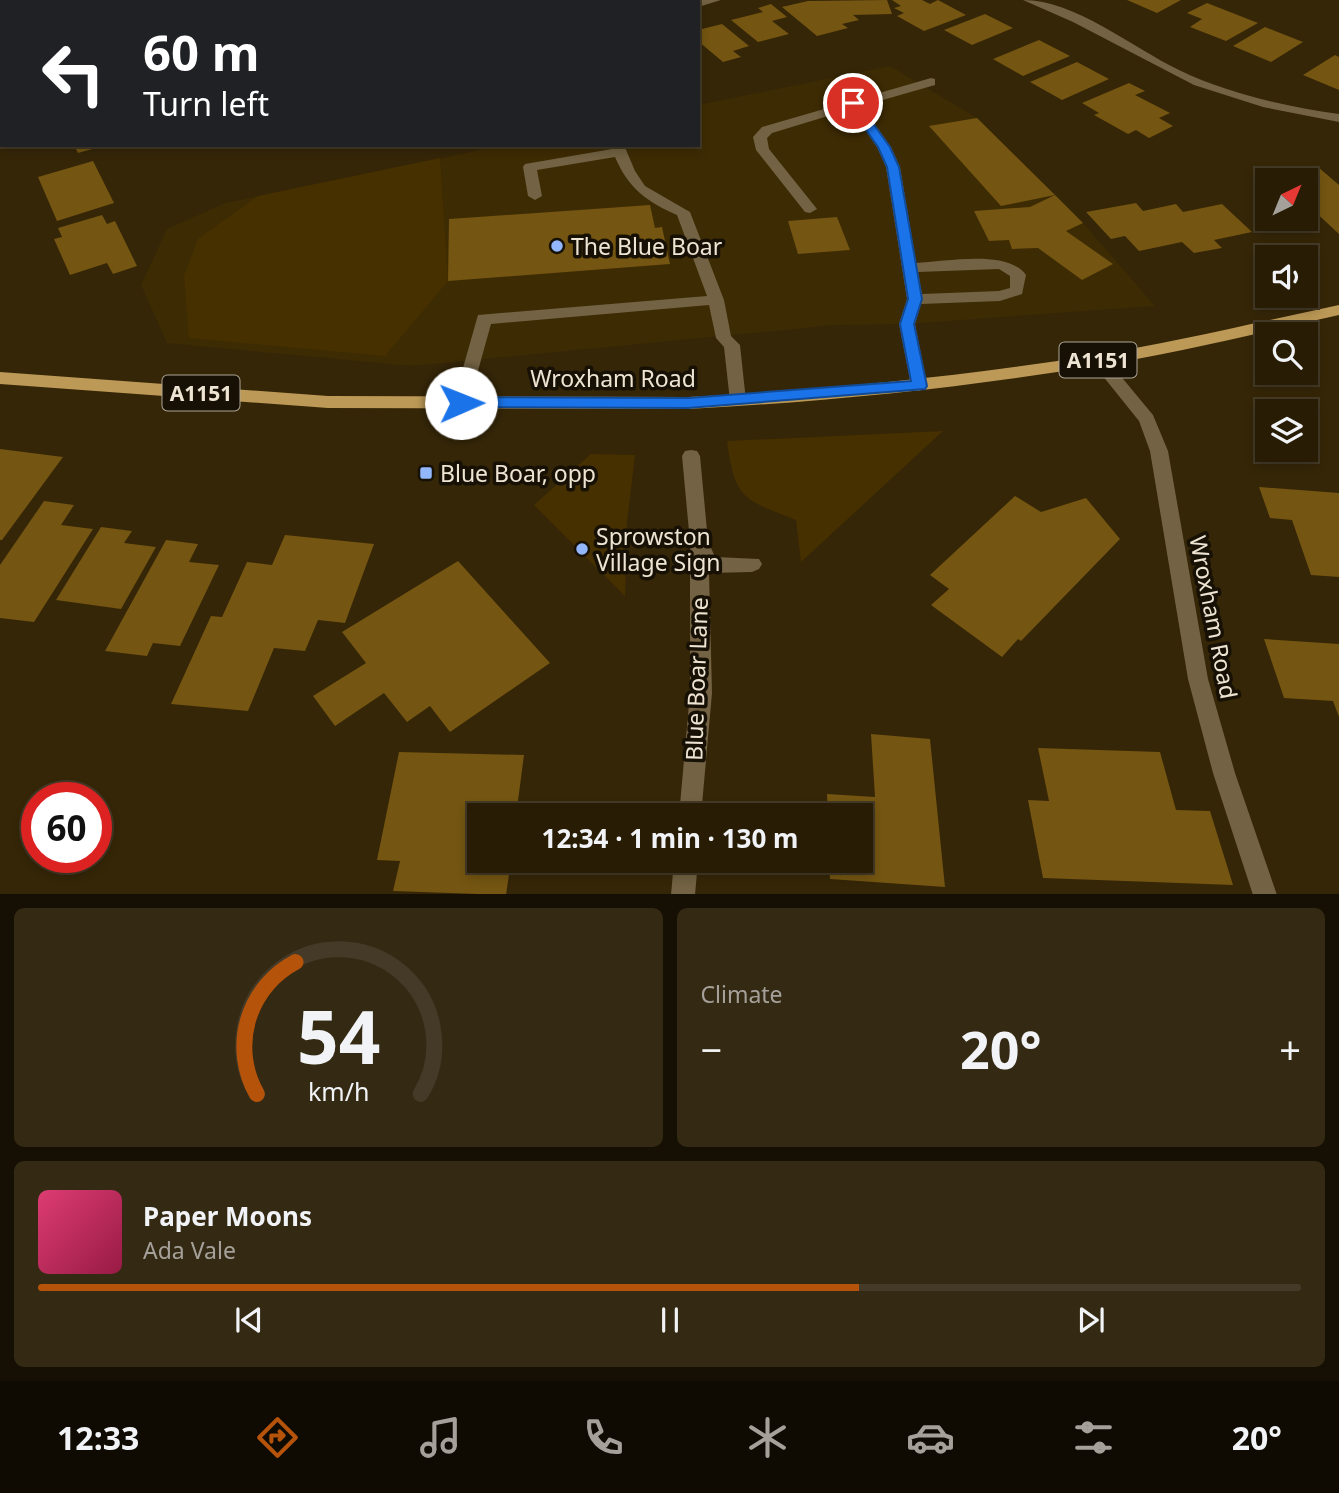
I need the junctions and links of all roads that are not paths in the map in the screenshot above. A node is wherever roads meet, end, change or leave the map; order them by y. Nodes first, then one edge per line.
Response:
1 (1028, 0) edge
2 (931, 82) dead end
3 (853, 103) junction
4 (1339, 118) edge
5 (618, 148) edge
6 (524, 151) dead end
7 (530, 167) junction
8 (536, 195) dead end
9 (810, 209) dead end
10 (910, 268) junction
11 (915, 299) junction
12 (716, 300) junction
13 (1339, 310) edge
14 (1098, 360) junction
15 (0, 378) edge
16 (919, 386) junction
17 (738, 401) junction
18 (461, 403) junction
19 (691, 456) dead end
20 (699, 542) junction
21 (752, 564) dead end
22 (691, 803) edge
23 (685, 873) edge
24 (683, 894) edge
25 (1265, 894) edge

1 - 4 street
2 - 3 street
3 - 9 street
3 - 10 street
5 - 7 street
5 - 12 street
6 - 7 street
7 - 8 street
10 - 11 street
10 - 11 street
11 - 16 street
12 - 17 street
12 - 18 street
13 - 14 main road, Wroxham Road / A1151
14 - 16 main road, Wroxham Road / A1151
14 - 25 street, Wroxham Road
15 - 18 main road, Wroxham Road / A1151
16 - 17 main road, Wroxham Road / A1151
17 - 18 main road, Wroxham Road / A1151
19 - 20 street, Blue Boar Lane
20 - 21 street, Blue Boar Lane
20 - 22 street, Blue Boar Lane
23 - 24 street

